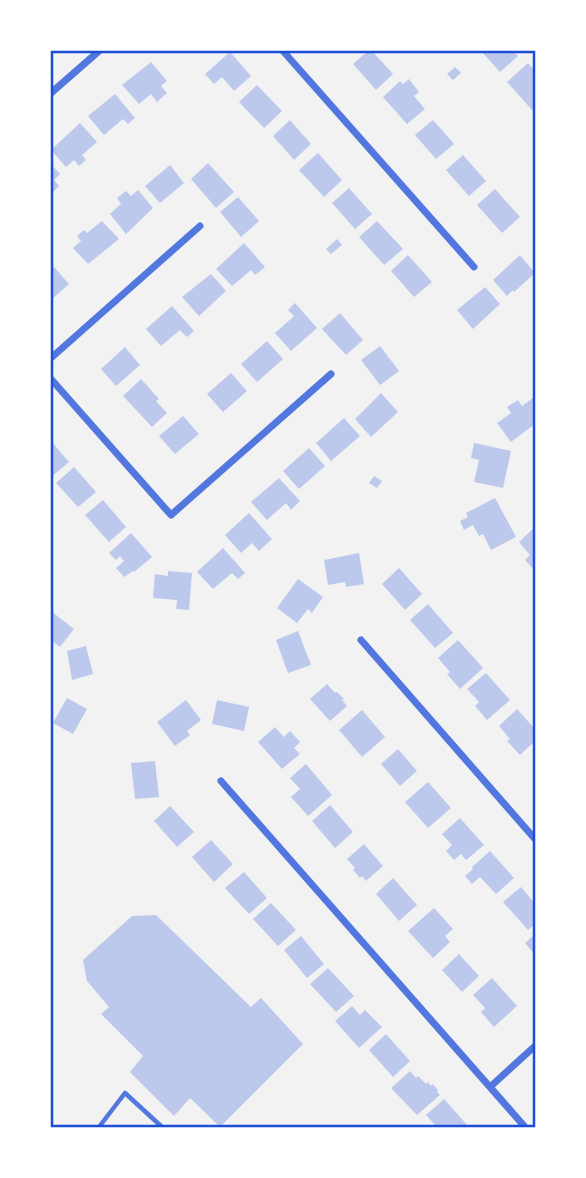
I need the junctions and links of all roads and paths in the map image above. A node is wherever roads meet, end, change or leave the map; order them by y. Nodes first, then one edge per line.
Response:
1 (99, 51) edge
2 (283, 51) edge
3 (51, 93) edge
4 (201, 226) dead end
5 (474, 267) dead end
6 (51, 358) edge
7 (331, 374) dead end
8 (51, 379) edge
9 (360, 640) dead end
10 (221, 781) dead end
11 (535, 839) edge
12 (535, 1046) edge
13 (490, 1087) junction
14 (99, 1127) edge
15 (162, 1127) edge
16 (525, 1127) edge

1 - 3 street
2 - 5 street
4 - 6 street
7 - 8 street
9 - 11 street
10 - 13 street
12 - 13 street
13 - 16 street
14 - 15 lane

